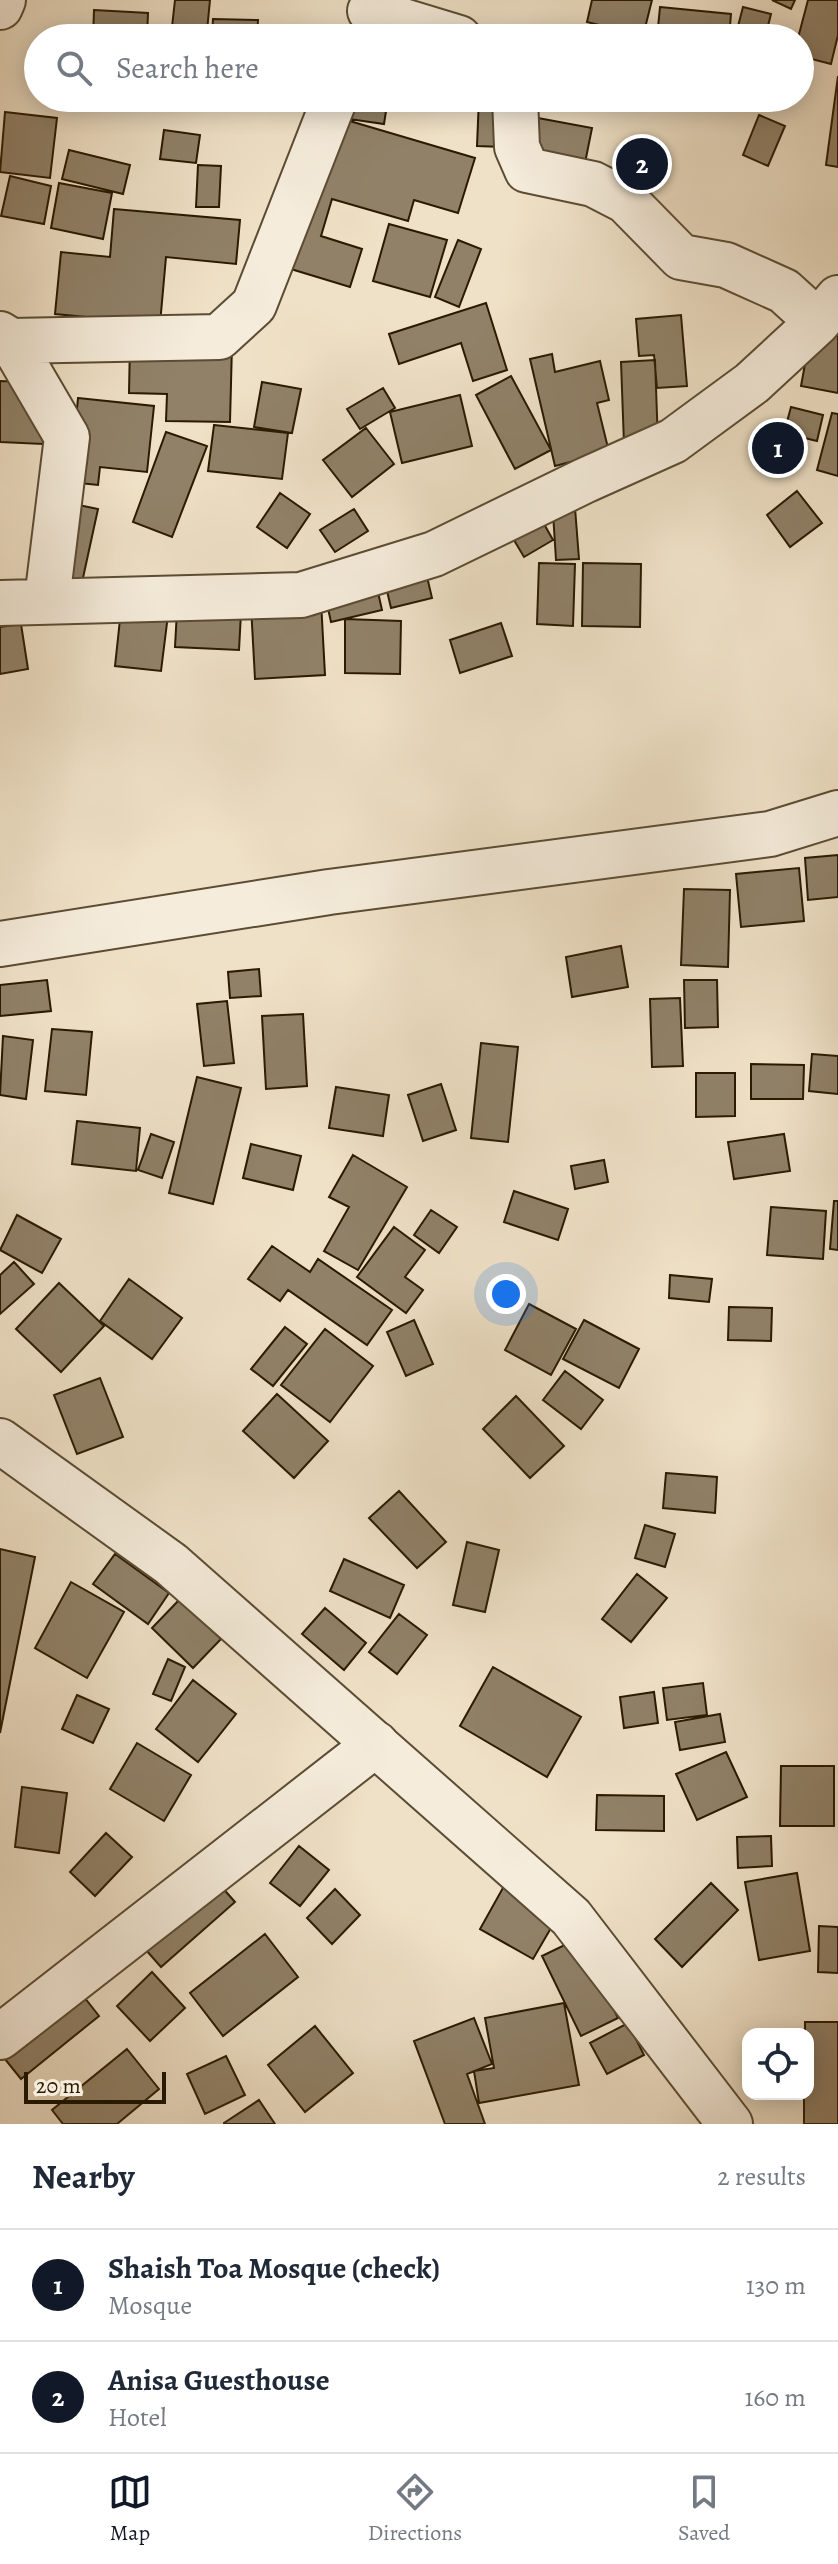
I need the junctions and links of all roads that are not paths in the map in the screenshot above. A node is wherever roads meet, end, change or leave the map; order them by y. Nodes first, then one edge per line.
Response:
1 (3, 0) edge
2 (0, 7) edge
3 (367, 16) edge
4 (400, 24) edge
5 (330, 112) edge
6 (516, 112) edge
7 (828, 310) edge
8 (5, 338) edge
9 (47, 600) junction
10 (0, 603) edge
11 (838, 813) edge
12 (0, 944) edge
13 (0, 1441) edge
14 (376, 1744) junction
15 (0, 2037) edge
16 (730, 2124) edge

1 - 2 street
3 - 4 street
5 - 8 street
6 - 7 street
7 - 9 street
8 - 9 street
9 - 10 street
11 - 12 street
13 - 14 street
14 - 15 street
14 - 16 street

